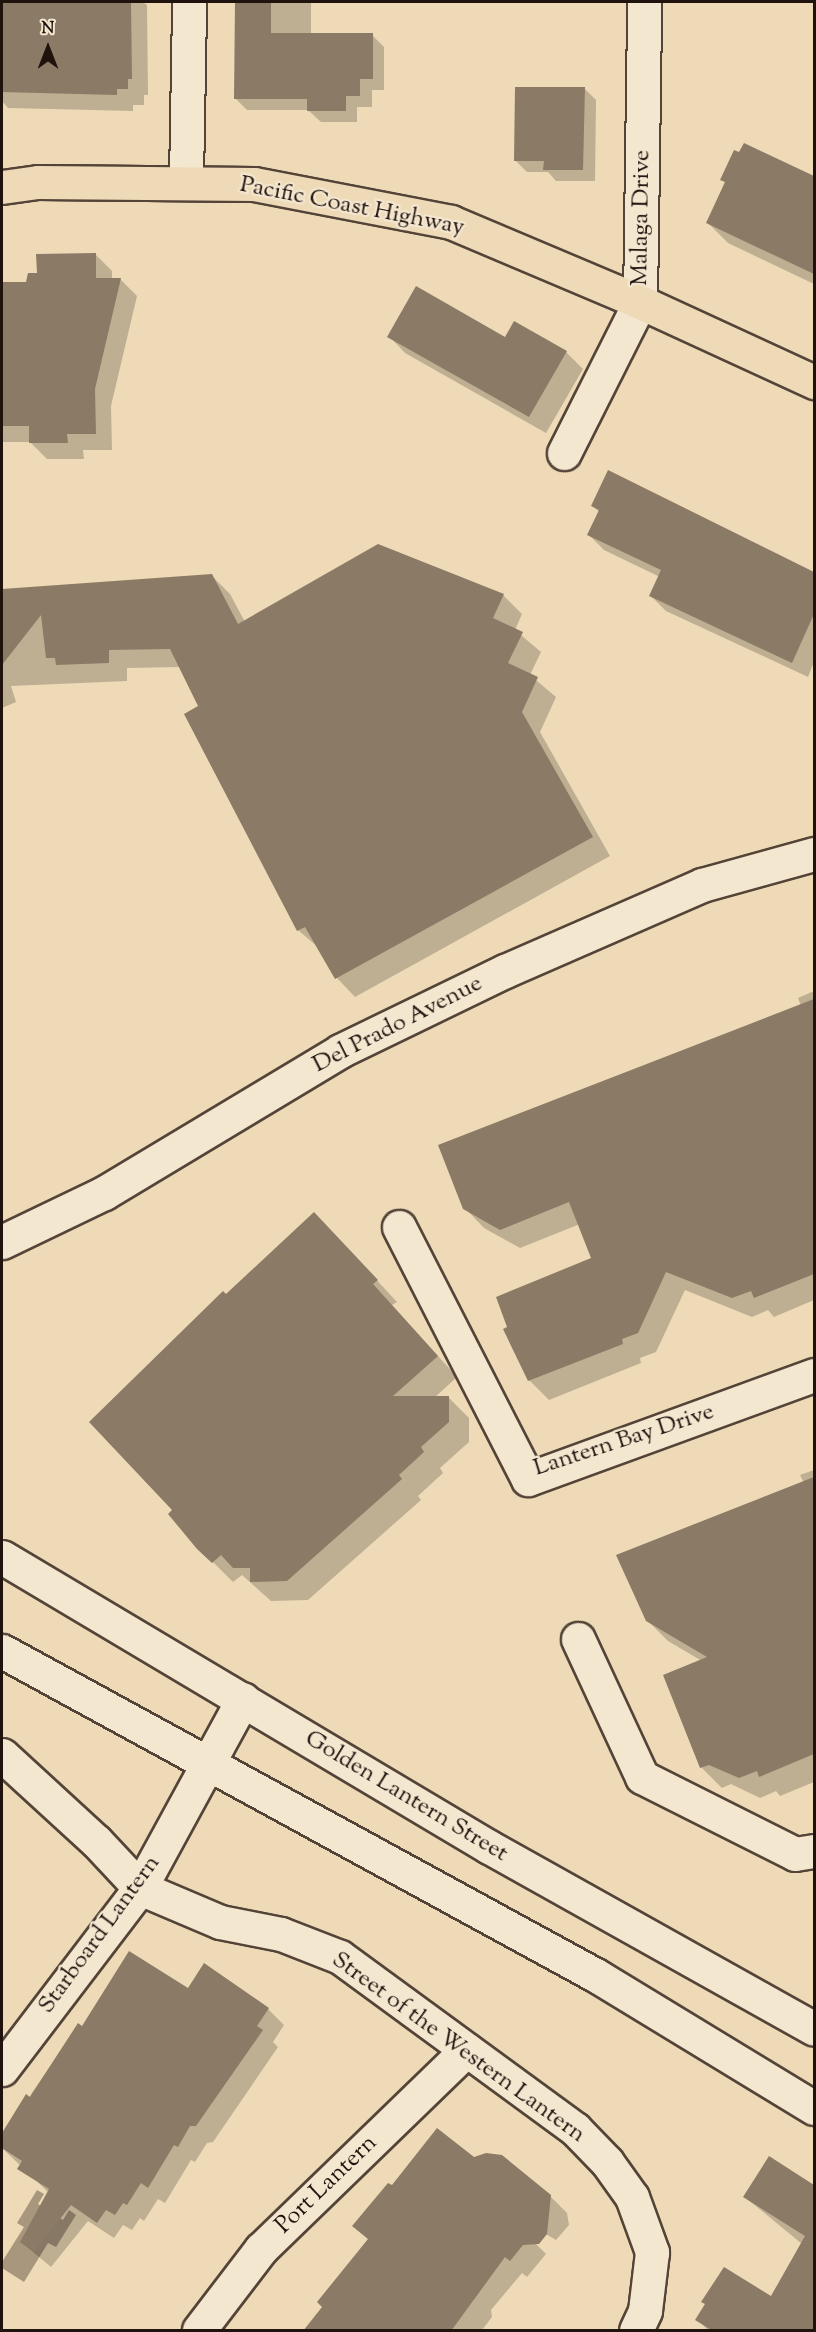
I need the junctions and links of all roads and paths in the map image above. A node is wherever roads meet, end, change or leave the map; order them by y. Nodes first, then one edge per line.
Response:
1 (189, 2) edge
2 (644, 2) edge
3 (186, 180) junction
4 (2, 188) edge
5 (640, 302) junction
6 (814, 382) edge
7 (564, 453) dead end
8 (814, 854) edge
9 (399, 1227) dead end
10 (2, 1242) edge
11 (814, 1375) edge
12 (2, 1557) edge
13 (578, 1639) dead end
14 (2, 1651) edge
15 (243, 1699) junction
16 (2, 1755) edge
17 (209, 1766) junction
18 (814, 1851) edge
19 (140, 1888) junction
20 (814, 2029) edge
21 (466, 2050) junction
22 (2, 2069) edge
23 (814, 2108) edge
24 (199, 2331) edge
25 (636, 2331) edge

1 - 3 street
2 - 5 street, Malaga Drive
3 - 4 highway, Pacific Coast Highway
3 - 5 highway, Pacific Coast Highway
5 - 6 highway, Pacific Coast Highway
5 - 7 street, Malaga Drive
8 - 10 street, Del Prado Avenue
9 - 11 street, Lantern Bay Drive
12 - 15 street, Golden Lantern Street
13 - 18 street
14 - 17 street
15 - 17 street, Starboard Lantern
15 - 20 street, Golden Lantern Street
16 - 19 street
17 - 19 street, Starboard Lantern
17 - 23 street
19 - 21 street, Street of the Western Lantern
19 - 22 street, Starboard Lantern
21 - 24 street, Port Lantern
21 - 25 street, Street of the Western Lantern

